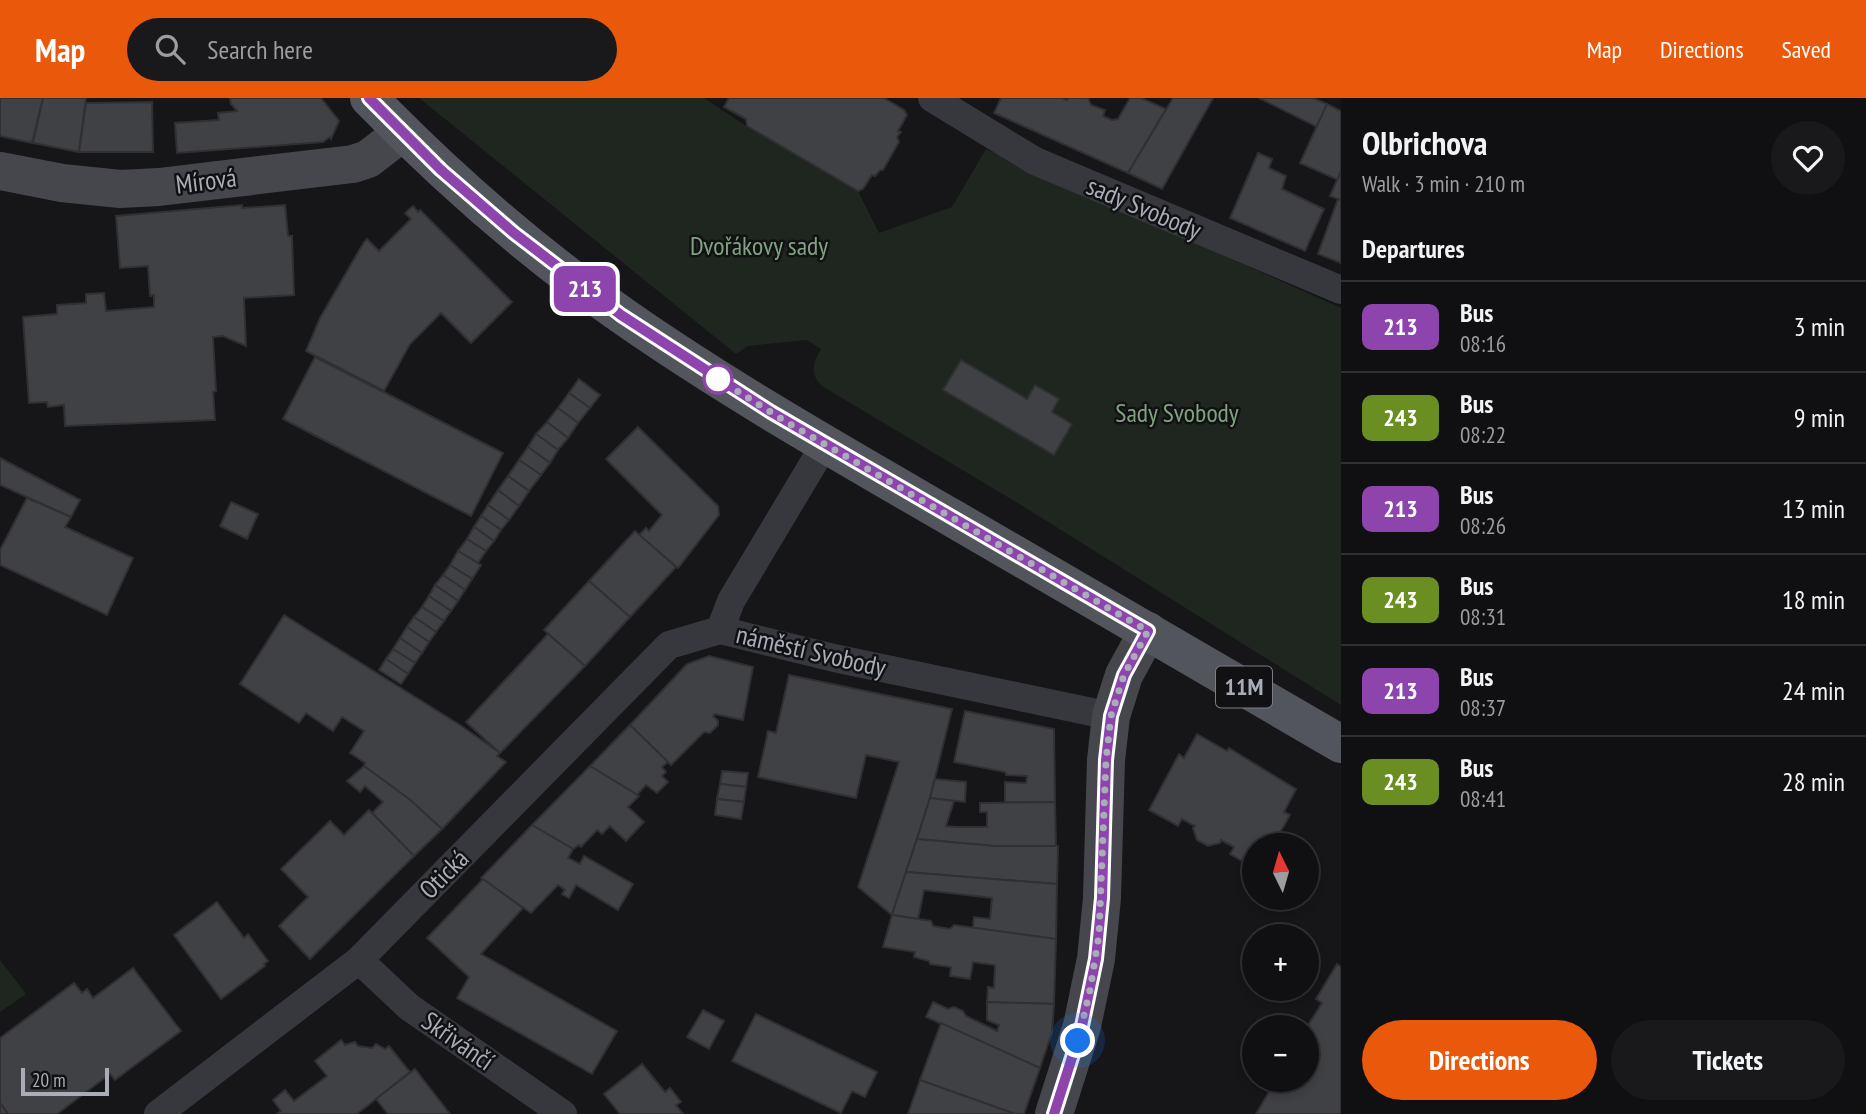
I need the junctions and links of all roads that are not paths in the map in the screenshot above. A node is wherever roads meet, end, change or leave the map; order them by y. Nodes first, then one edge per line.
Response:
1 (369, 98) edge
2 (949, 103) edge
3 (403, 132) junction
4 (0, 171) edge
5 (1341, 290) edge
6 (825, 444) junction
7 (720, 630) junction
8 (1148, 631) junction
9 (1111, 716) junction
10 (1341, 744) edge
11 (359, 960) junction
12 (158, 1114) edge
13 (563, 1114) edge
14 (1054, 1114) edge

1 - 3 main road
2 - 5 street, sady Svobody
3 - 4 main road, Mírová
3 - 6 main road, 11M
6 - 7 street, náměstí Svobody
6 - 8 main road, 11M
7 - 9 street, náměstí Svobody
7 - 11 street, Otická
8 - 9 main road
8 - 10 main road, 11M
9 - 14 main road
11 - 12 street, Otická
11 - 13 street, Skřivánčí

